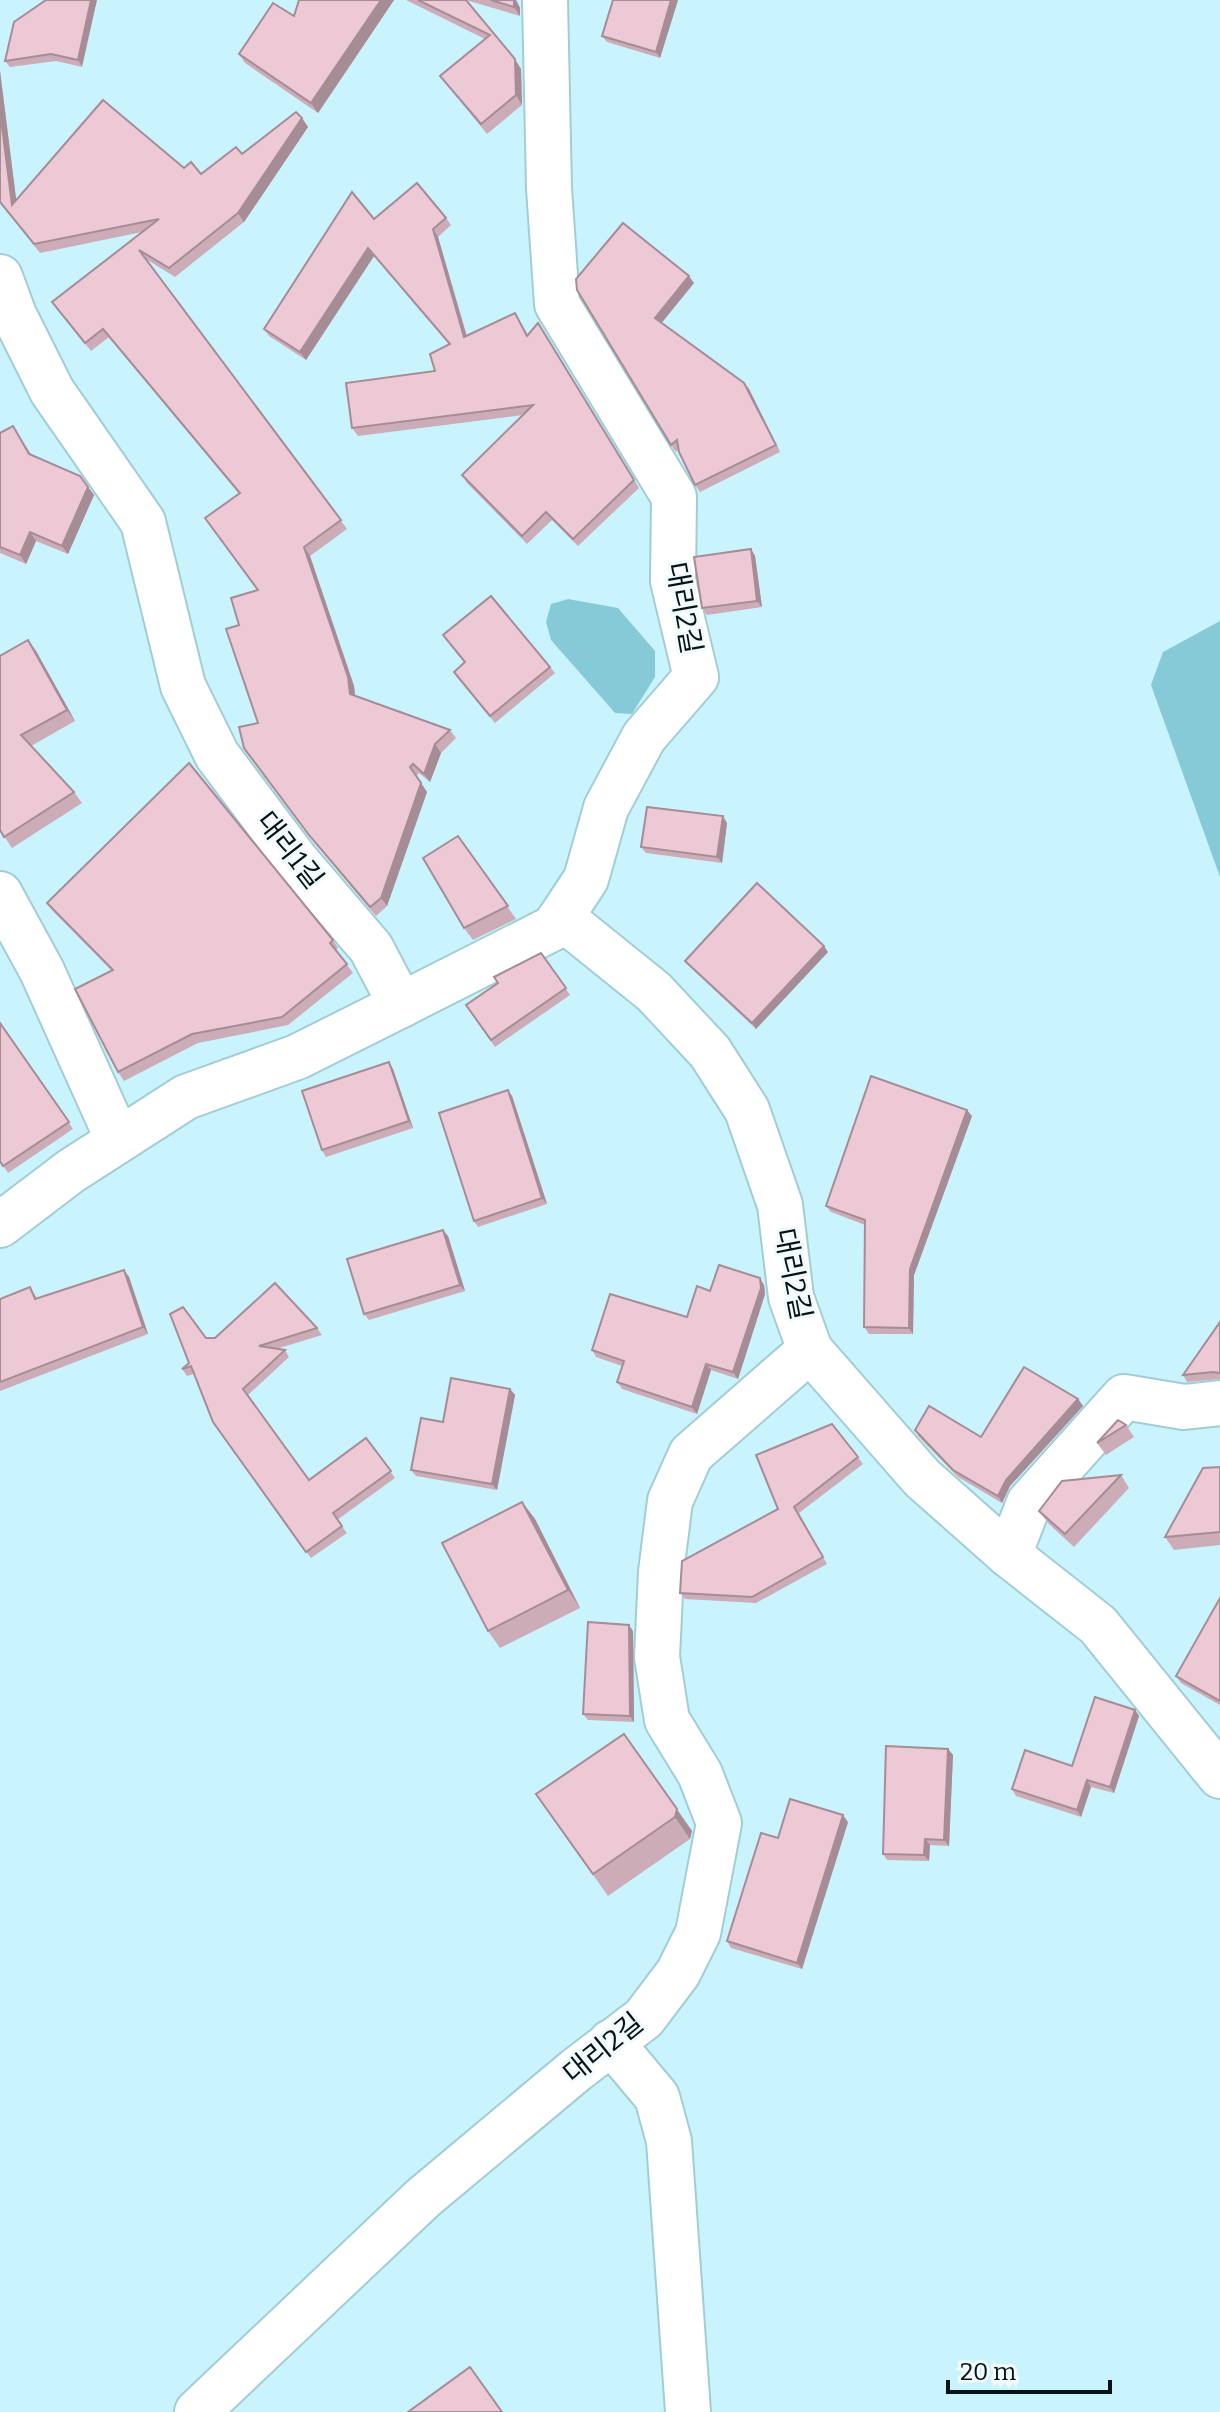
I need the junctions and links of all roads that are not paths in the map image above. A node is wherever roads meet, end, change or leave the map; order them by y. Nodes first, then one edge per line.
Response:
1 (545, 0) edge
2 (0, 277) edge
3 (0, 894) edge
4 (561, 917) junction
5 (401, 1005) junction
6 (118, 1140) junction
7 (0, 1225) edge
8 (810, 1350) junction
9 (1220, 1403) edge
10 (1009, 1555) junction
11 (1220, 1776) edge
12 (611, 2042) junction
13 (197, 2412) edge
14 (688, 2412) edge

1 - 4 street, 대리2길
2 - 5 street, 대리1길
3 - 6 street
4 - 5 street
4 - 8 street, 대리2길
5 - 6 street
6 - 7 street
8 - 10 street
8 - 12 street, 대리2길
9 - 10 street
10 - 11 street
12 - 13 street, 대리2길
12 - 14 street

